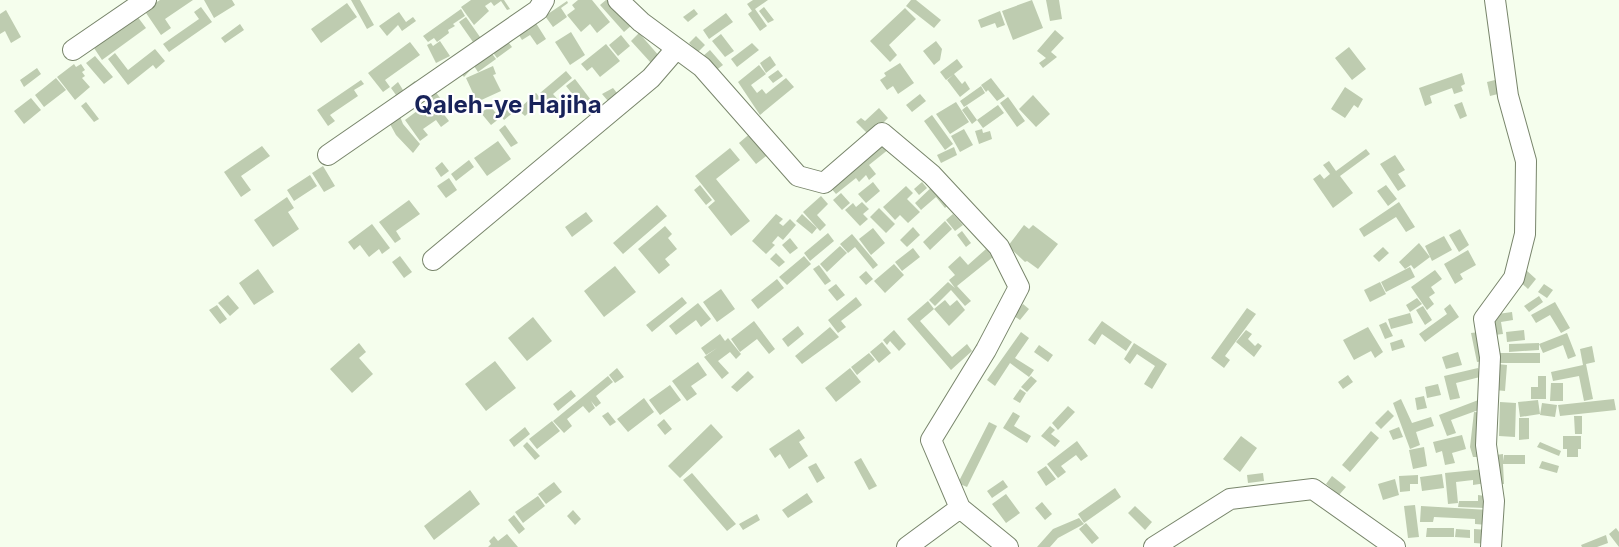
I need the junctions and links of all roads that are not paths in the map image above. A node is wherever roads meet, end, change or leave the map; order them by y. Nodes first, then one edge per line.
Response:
1 (146, 0) edge
2 (544, 0) edge
3 (618, 0) edge
4 (1496, 0) edge
5 (73, 50) dead end
6 (676, 50) junction
7 (328, 155) dead end
8 (433, 260) dead end
9 (960, 508) junction
10 (907, 547) edge
11 (1008, 547) edge
12 (1154, 547) edge
13 (1395, 547) edge
14 (1491, 547) edge

1 - 5 street
2 - 7 street
3 - 6 street
4 - 14 street
6 - 8 street
6 - 9 street
9 - 10 street
9 - 11 street
12 - 13 street

